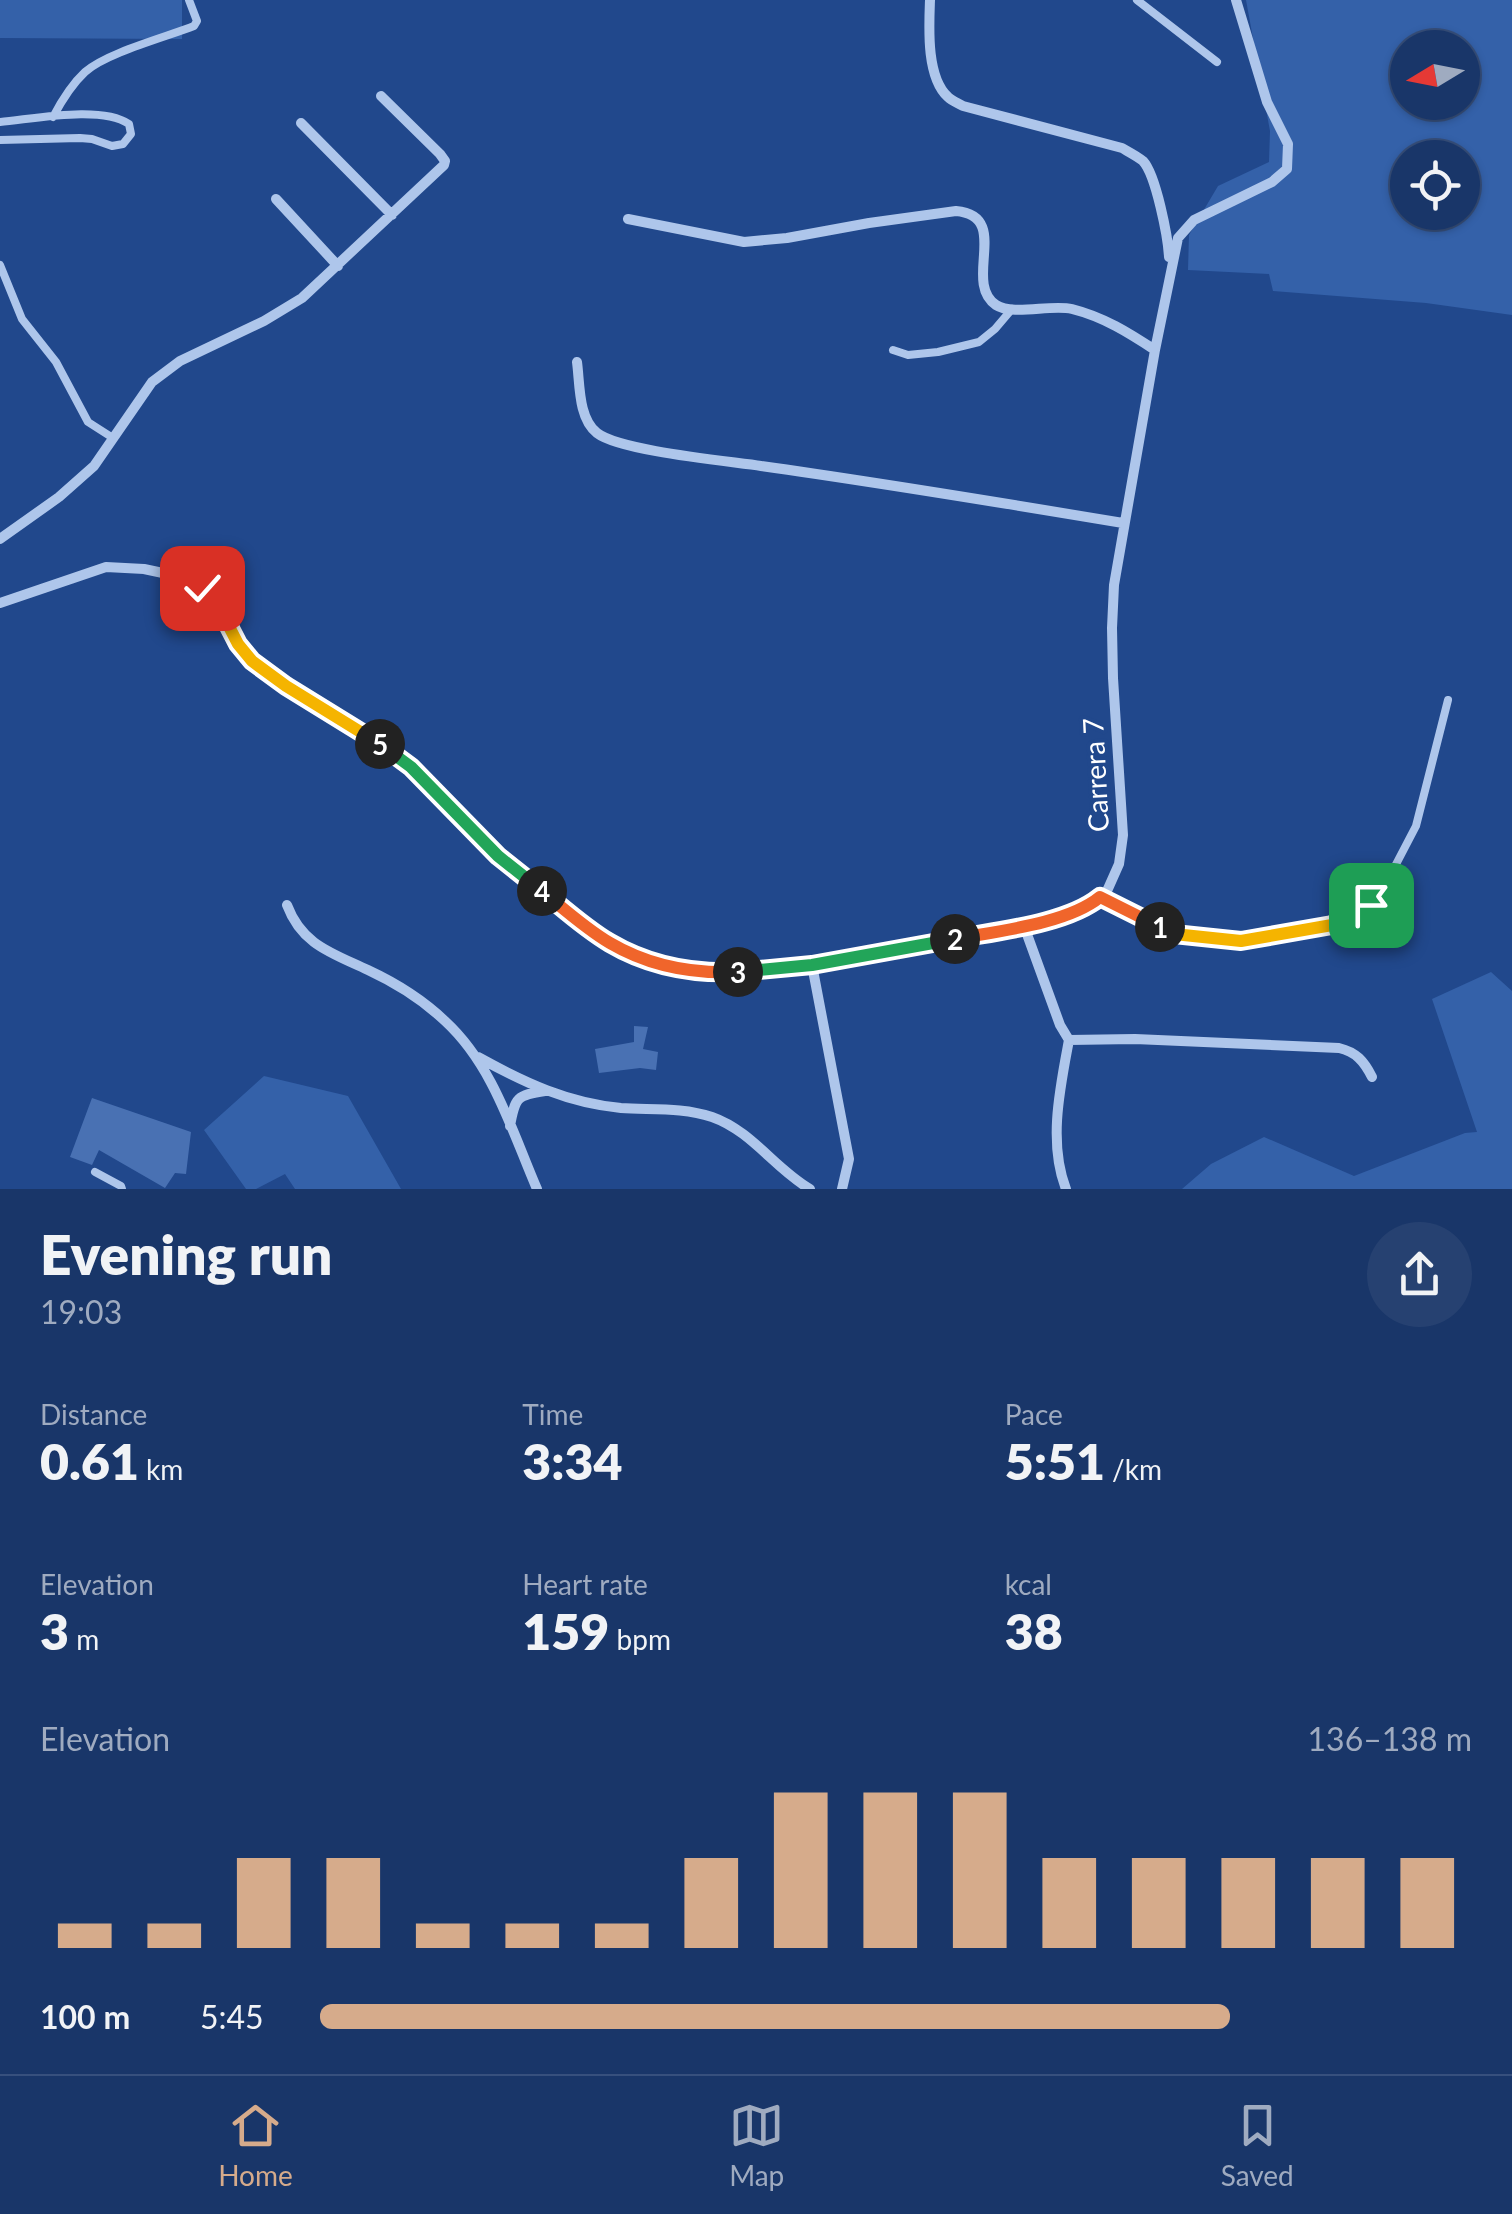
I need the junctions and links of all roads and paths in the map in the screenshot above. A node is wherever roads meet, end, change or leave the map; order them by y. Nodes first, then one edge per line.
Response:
1 (189, 0) edge
2 (930, 0) edge
3 (1137, 0) edge
4 (1236, 0) edge
5 (1216, 62) dead end
6 (380, 96) dead end
7 (53, 117) junction
8 (0, 122) edge
9 (301, 123) dead end
10 (0, 140) edge
11 (276, 199) dead end
12 (392, 215) junction
13 (628, 219) dead end
14 (0, 265) edge
15 (338, 266) junction
16 (1169, 276) junction
17 (1012, 309) junction
18 (893, 350) dead end
19 (1155, 350) junction
20 (577, 362) dead end
21 (113, 438) junction
22 (1123, 524) junction
23 (0, 539) edge
24 (0, 603) edge
25 (1448, 700) dead end
26 (1100, 897) junction
27 (287, 905) dead end
28 (1024, 926) junction
29 (812, 965) junction
30 (1069, 1040) junction
31 (478, 1057) junction
32 (1372, 1077) dead end
33 (546, 1091) junction
34 (510, 1126) junction
35 (95, 1172) dead end
36 (122, 1189) edge
37 (537, 1189) edge
38 (810, 1189) edge
39 (842, 1189) edge
40 (1066, 1189) edge

1 - 7 lane
2 - 16 street
3 - 5 lane
4 - 16 street, Carrera 7
6 - 12 street
7 - 8 lane
7 - 10 lane
9 - 12 street
11 - 15 street
12 - 15 street
13 - 17 street
14 - 21 lane
15 - 21 street
16 - 19 street, Carrera 7
17 - 18 lane
17 - 19 street
19 - 22 street, Carrera 7
20 - 22 street
21 - 23 street
22 - 26 street, Carrera 7
24 - 29 street
25 - 26 lane
26 - 28 street
27 - 31 street
28 - 29 street
28 - 30 street
29 - 39 street
30 - 32 street
30 - 40 street
31 - 33 street
31 - 34 street
33 - 34 street
33 - 38 street
34 - 37 street
35 - 36 lane

